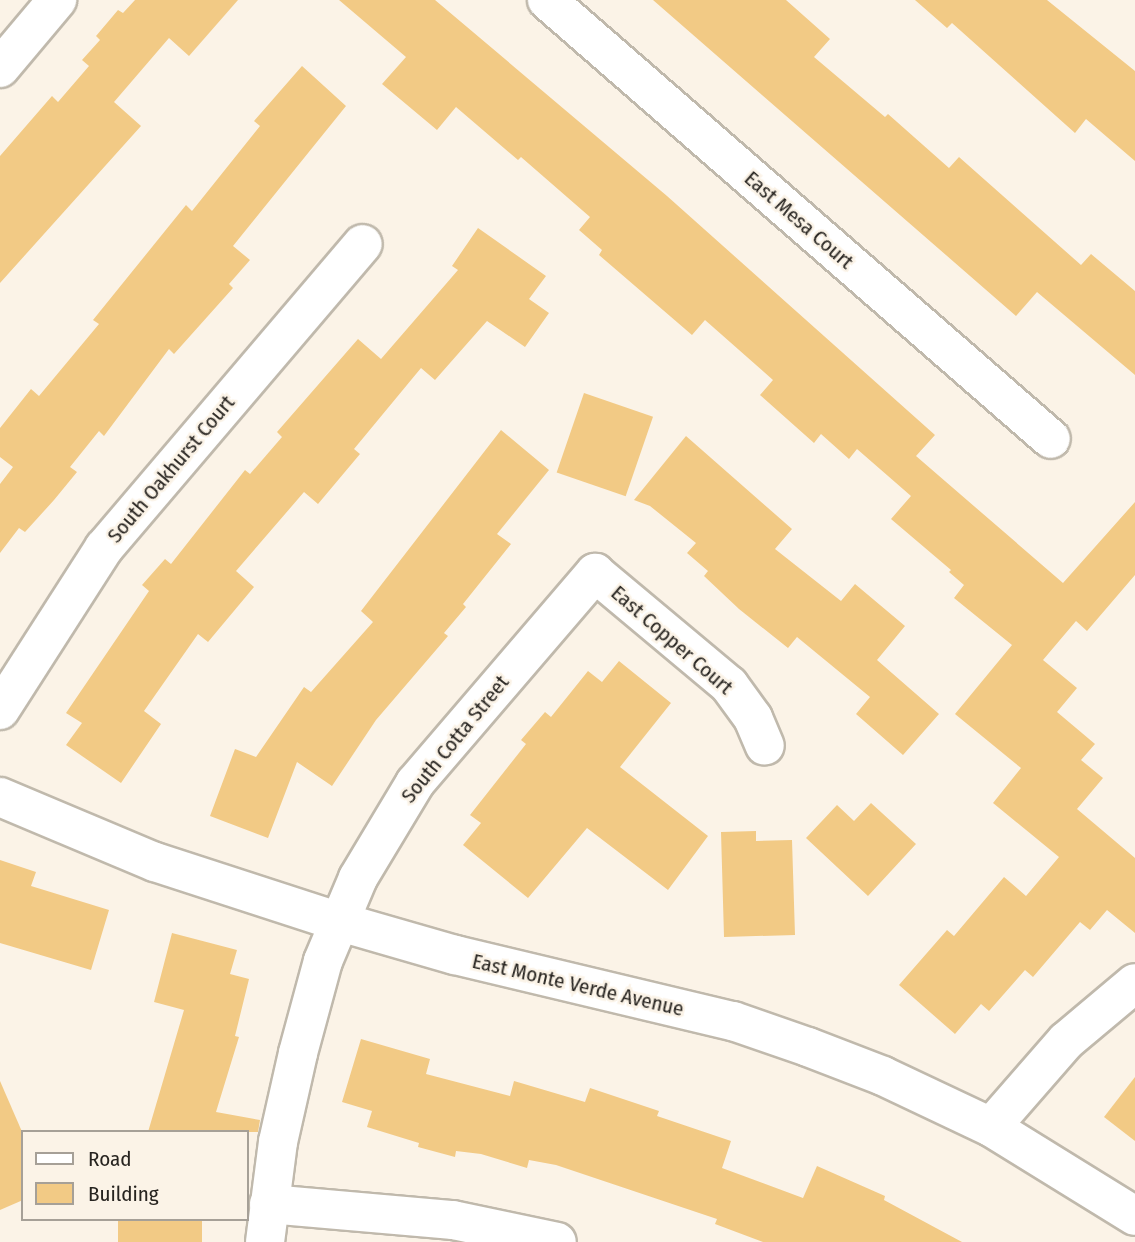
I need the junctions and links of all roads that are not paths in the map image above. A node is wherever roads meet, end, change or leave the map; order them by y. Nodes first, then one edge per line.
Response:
1 (57, 0) edge
2 (547, 0) edge
3 (0, 68) edge
4 (363, 244) dead end
5 (1051, 439) dead end
6 (595, 573) joint
7 (0, 710) edge
8 (765, 746) dead end
9 (0, 797) edge
10 (337, 921) junction
11 (1135, 984) edge
12 (991, 1127) junction
13 (270, 1204) junction
14 (1135, 1216) edge
15 (265, 1242) edge
16 (557, 1242) edge

1 - 3 street
2 - 5 street, East Mesa Court
4 - 7 street, South Oakhurst Court
6 - 8 street, East Copper Court
6 - 10 street, South Cotta Street
9 - 10 street, East Monte Verde Avenue
10 - 12 street, East Monte Verde Avenue
10 - 13 street, South Cotta Street
11 - 12 street
12 - 14 street, East Monte Verde Avenue
13 - 15 street, South Cotta Street
13 - 16 street

